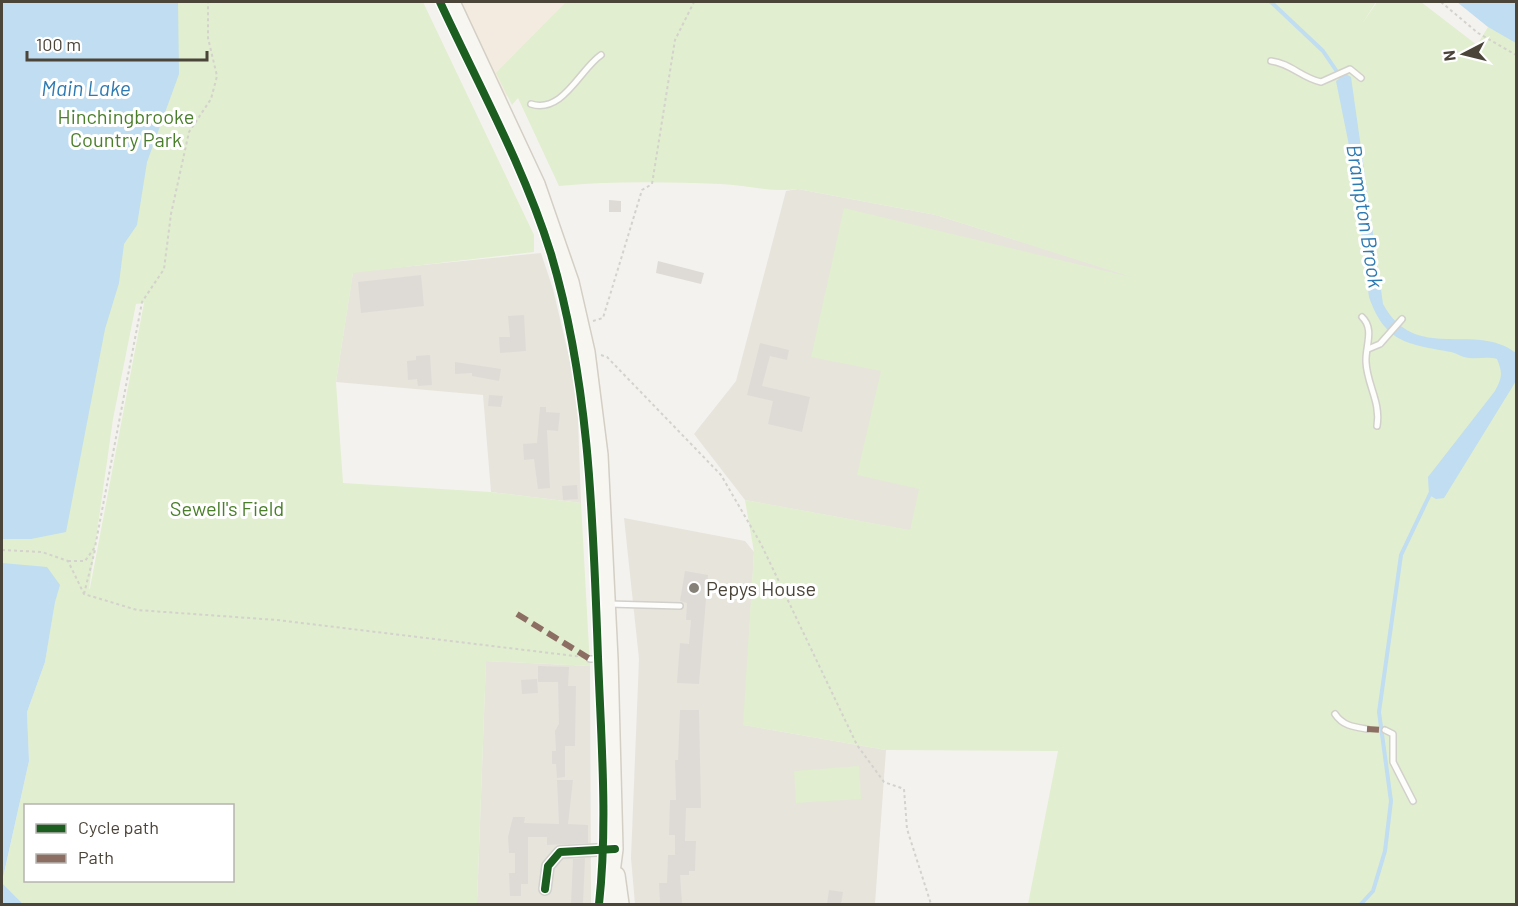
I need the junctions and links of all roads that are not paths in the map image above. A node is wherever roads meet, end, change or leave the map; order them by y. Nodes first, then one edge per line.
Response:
1 (452, 2) edge
2 (601, 55) dead end
3 (1270, 61) dead end
4 (1361, 78) dead end
5 (531, 104) dead end
6 (1362, 317) dead end
7 (1402, 319) dead end
8 (1368, 350) junction
9 (1377, 426) dead end
10 (680, 606) dead end
11 (608, 607) junction
12 (591, 659) road end
13 (610, 659) junction
14 (1335, 714) dead end
15 (1367, 729) dead end
16 (1385, 730) dead end
17 (1413, 801) dead end
18 (615, 851) junction
19 (545, 889) dead end
20 (608, 904) edge
21 (621, 904) edge

1 - 11 main road
2 - 5 lane
3 - 4 lane
6 - 8 lane
7 - 8 lane
8 - 9 lane
10 - 11 lane
11 - 13 main road
12 - 13 lane
13 - 18 main road
14 - 15 lane
16 - 17 lane
18 - 19 street
18 - 20 main road
18 - 21 main road

